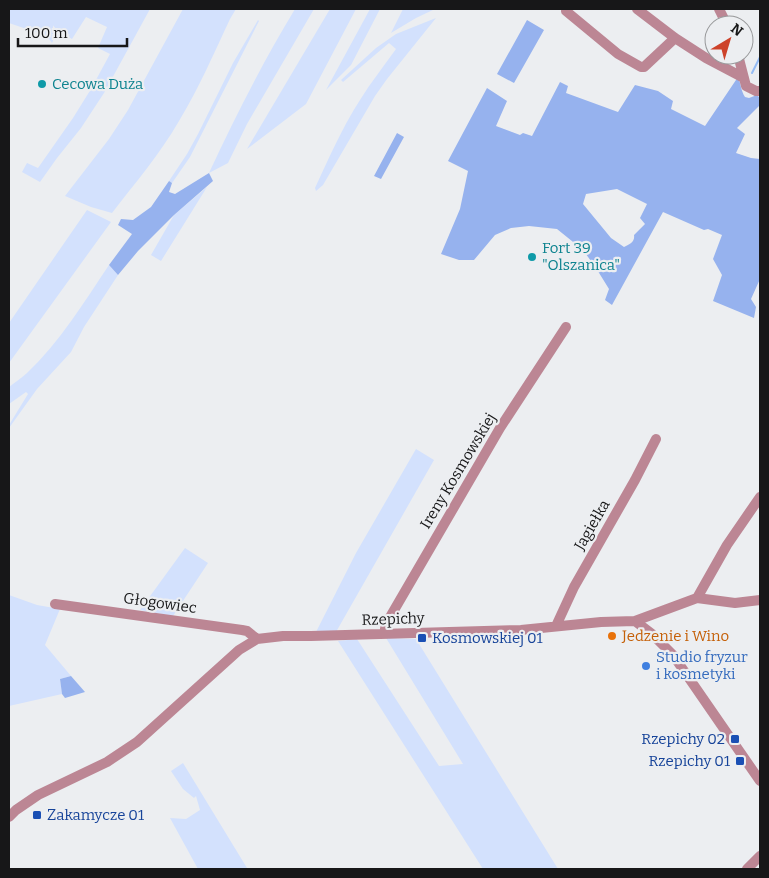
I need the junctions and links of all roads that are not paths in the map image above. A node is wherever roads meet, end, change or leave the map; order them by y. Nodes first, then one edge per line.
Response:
1 (637, 9) edge
2 (566, 11) dead end
3 (675, 38) junction
4 (741, 65) edge
5 (744, 78) junction
6 (760, 91) edge
7 (566, 327) dead end
8 (656, 439) dead end
9 (760, 497) edge
10 (697, 598) junction
11 (760, 600) edge
12 (56, 604) dead end
13 (635, 621) junction
14 (556, 626) junction
15 (384, 634) junction
16 (257, 638) junction
17 (760, 781) edge
18 (9, 818) edge
19 (760, 856) edge
20 (747, 869) edge

1 - 3 street
2 - 3 street
3 - 5 street
4 - 5 street
5 - 6 street
7 - 15 street, Ireny Kosmowskiej
8 - 14 street, Jagiełka
9 - 10 street
10 - 11 street
10 - 13 street, Rzepichy
12 - 16 street, Głogowiec
13 - 14 street, Rzepichy
13 - 17 street
14 - 15 street, Rzepichy
15 - 16 street, Rzepichy
16 - 18 street
19 - 20 street

